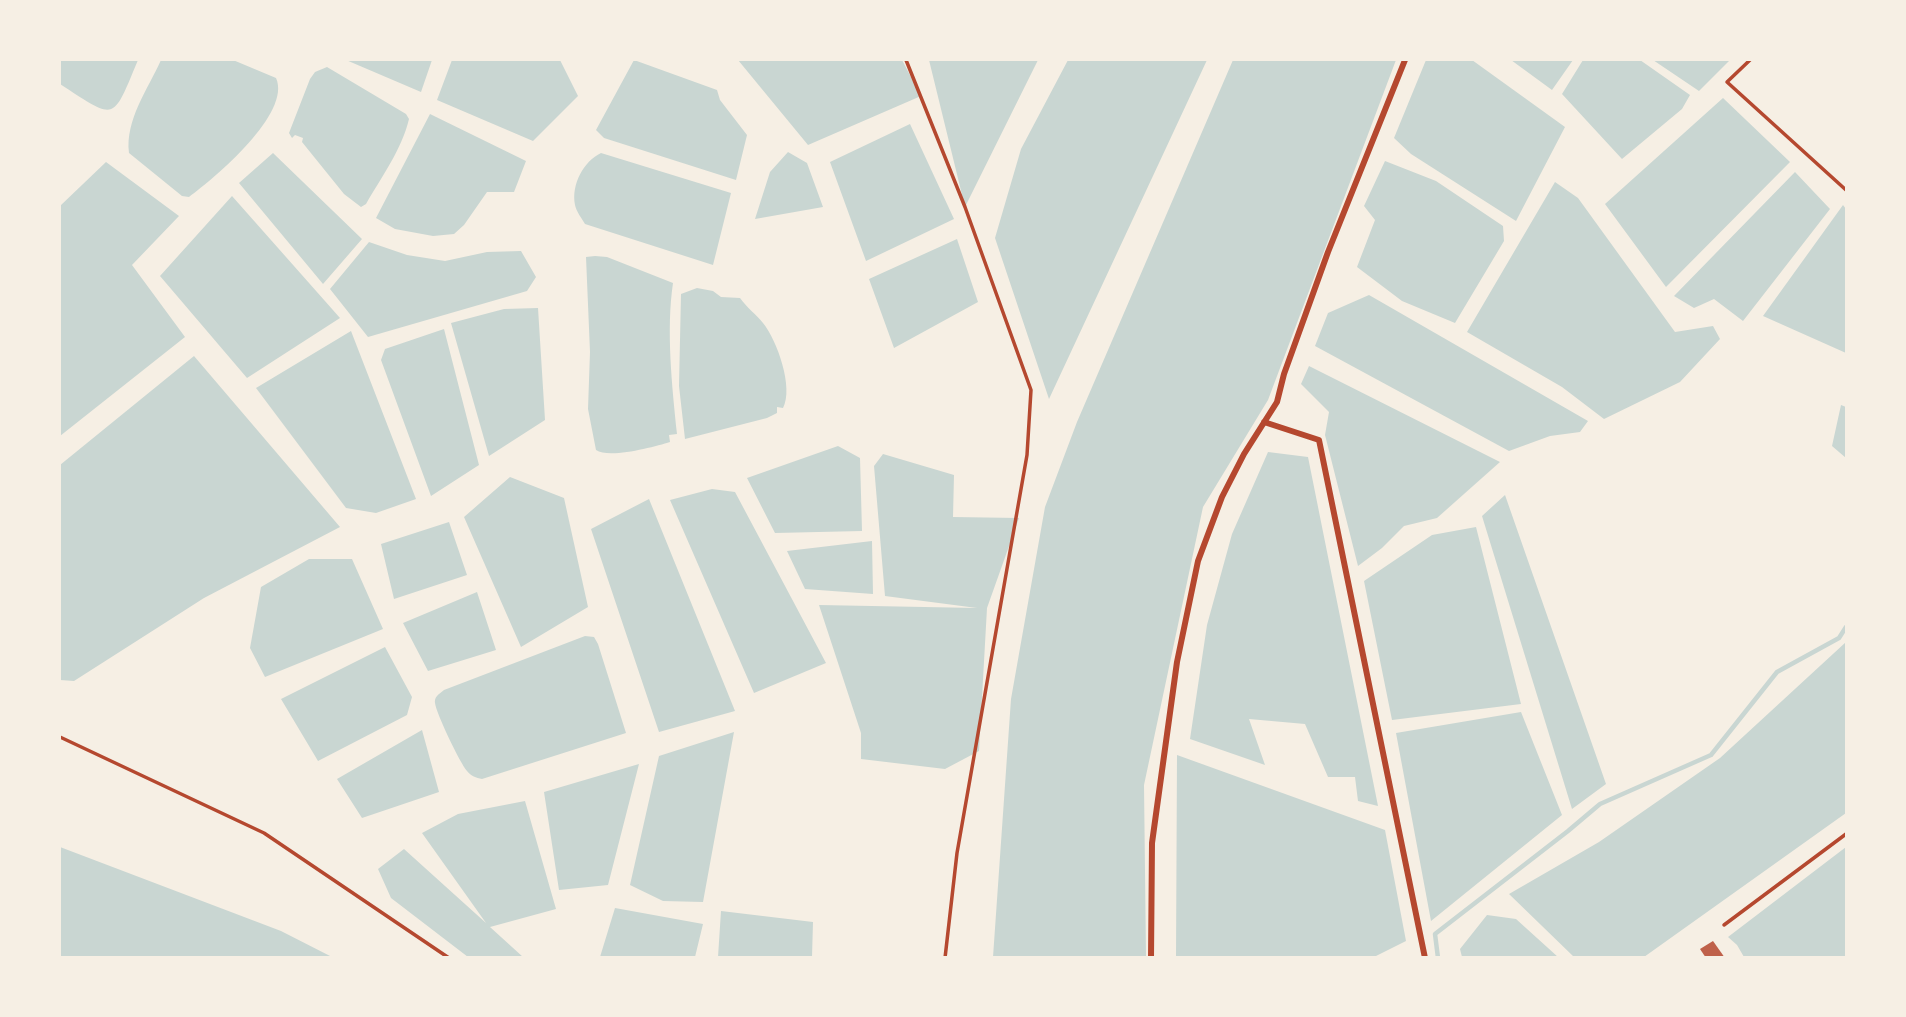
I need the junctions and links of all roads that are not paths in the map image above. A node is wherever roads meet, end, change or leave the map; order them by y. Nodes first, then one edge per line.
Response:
1 (906, 60) edge
2 (1405, 60) edge
3 (1750, 60) edge
4 (1846, 190) edge
5 (1264, 422) junction
6 (60, 737) edge
7 (1846, 834) edge
8 (1724, 925) dead end
9 (449, 957) edge
10 (944, 957) edge
11 (1151, 957) edge
12 (1425, 957) edge

1 - 10 lane
2 - 5 street
3 - 4 lane
5 - 11 street
5 - 12 street
6 - 9 lane
7 - 8 lane

